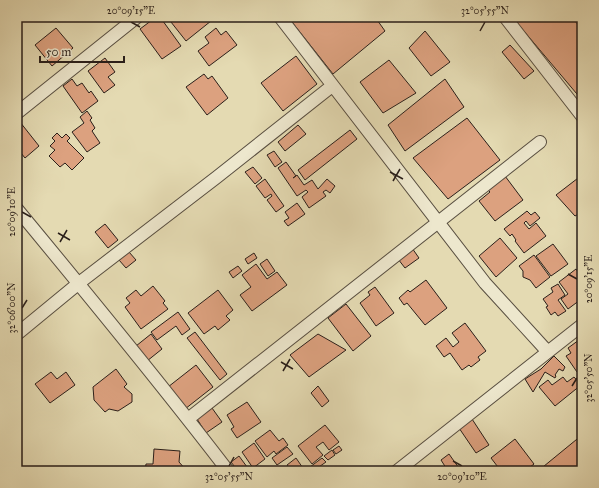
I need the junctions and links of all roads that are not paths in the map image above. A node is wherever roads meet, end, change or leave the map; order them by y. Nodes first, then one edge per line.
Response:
1 (137, 17) edge
2 (280, 17) edge
3 (505, 17) edge
4 (332, 86) junction
5 (17, 113) edge
6 (582, 116) edge
7 (540, 142) dead end
8 (17, 210) edge
9 (438, 221) junction
10 (79, 283) junction
11 (582, 325) edge
12 (17, 334) edge
13 (547, 351) junction
14 (188, 419) junction
15 (228, 471) edge
16 (397, 471) edge

1 - 5 street
2 - 4 street
3 - 6 street
4 - 9 street
4 - 10 street
7 - 9 street
8 - 10 street
9 - 13 street
9 - 14 street
10 - 12 street
10 - 14 street
11 - 13 street
13 - 16 street
14 - 15 street

